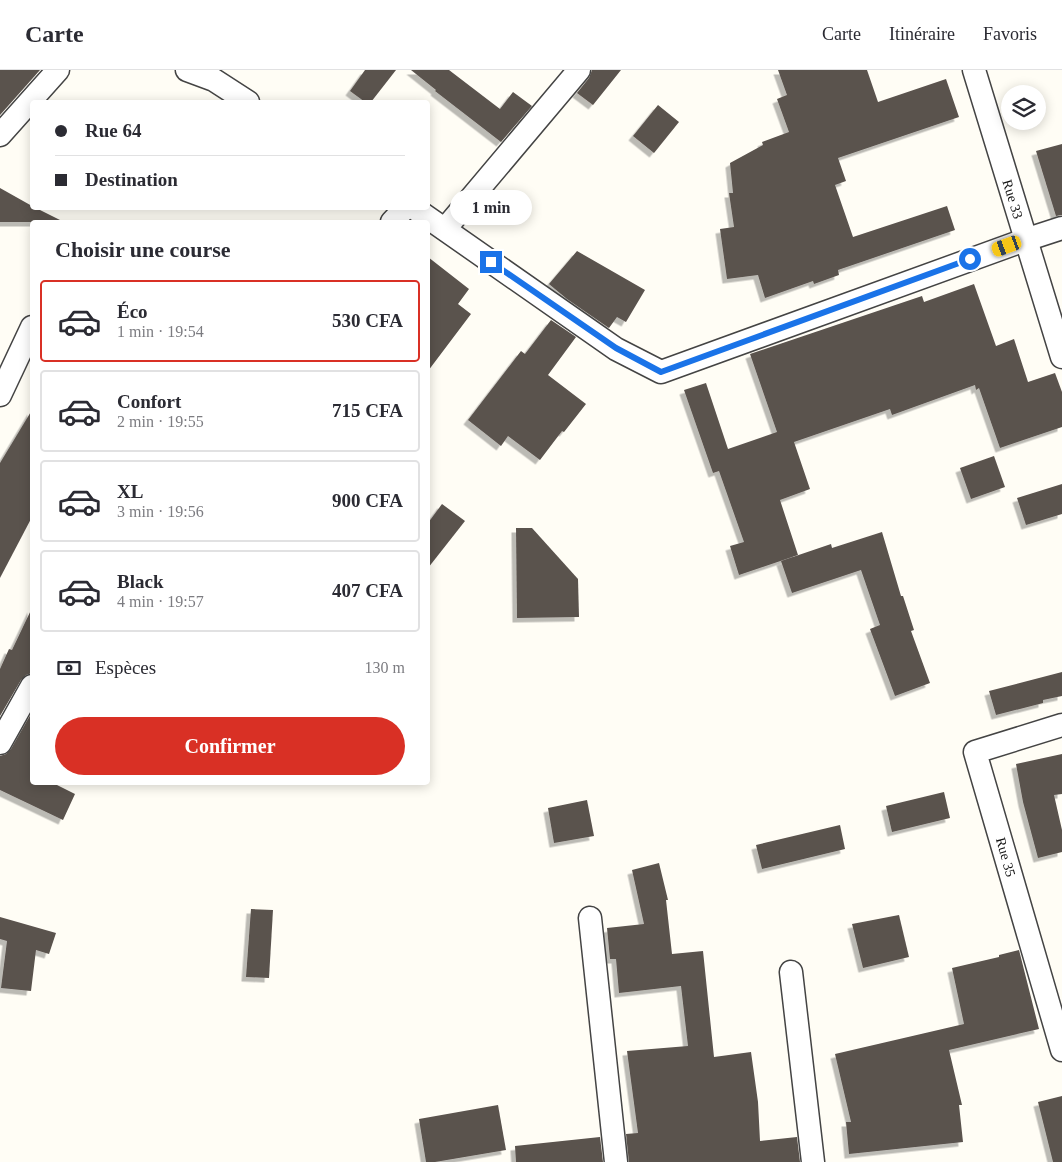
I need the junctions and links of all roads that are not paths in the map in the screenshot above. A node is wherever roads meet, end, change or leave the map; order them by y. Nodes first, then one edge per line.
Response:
1 (58, 70) edge
2 (187, 70) edge
3 (579, 70) edge
4 (974, 70) edge
5 (31, 100) edge
6 (245, 100) edge
7 (30, 101) edge
8 (0, 135) edge
9 (403, 210) edge
10 (417, 210) edge
11 (394, 220) edge
12 (1062, 228) edge
13 (445, 229) junction
14 (1025, 240) junction
15 (30, 331) edge
16 (1062, 357) edge
17 (0, 395) edge
18 (30, 690) edge
19 (1062, 725) edge
20 (0, 743) edge
21 (590, 918) dead end
22 (791, 972) dead end
23 (1062, 1050) edge
24 (616, 1162) edge
25 (813, 1162) edge

1 - 5 street
2 - 6 street
3 - 13 street
4 - 14 street, Rue 33
7 - 8 street
9 - 11 street
10 - 13 street
12 - 14 street
13 - 14 street
14 - 16 street, Rue 33
15 - 17 street
18 - 20 street
19 - 23 street, Rue 35
21 - 24 street
22 - 25 street

